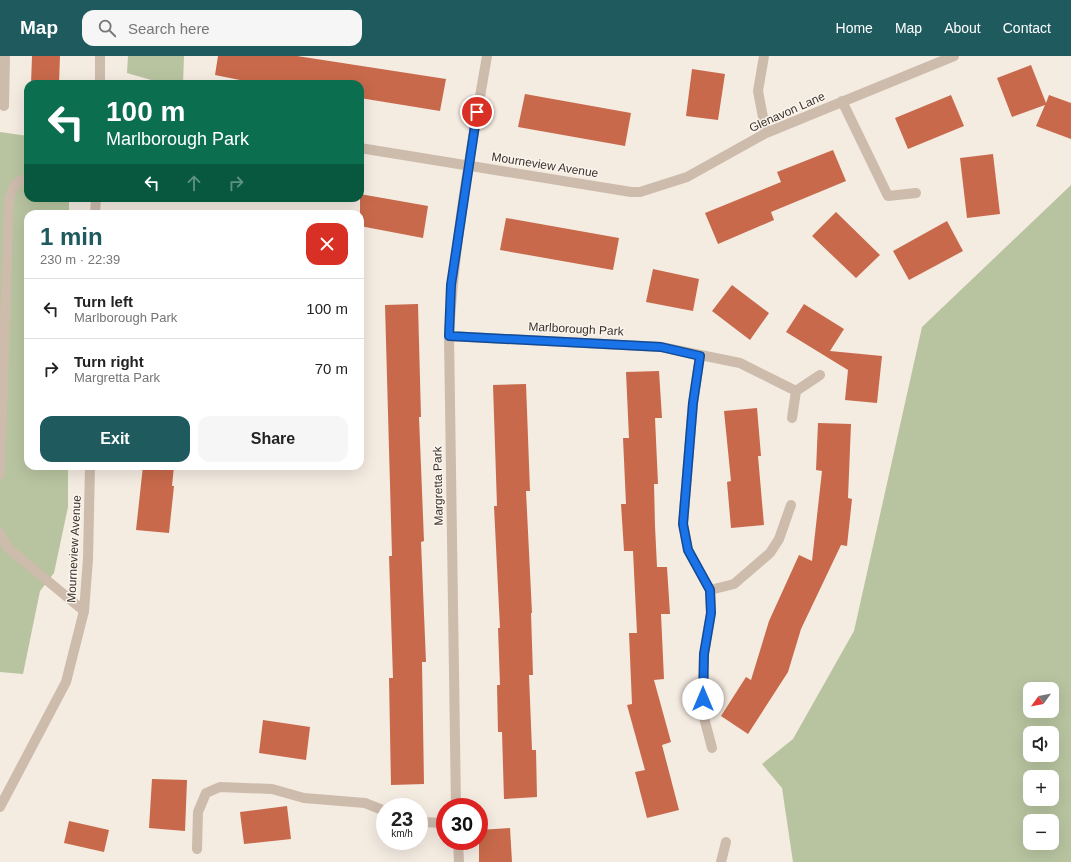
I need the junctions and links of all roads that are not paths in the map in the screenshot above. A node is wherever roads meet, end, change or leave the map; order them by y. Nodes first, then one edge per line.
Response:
1 (5, 56) edge
2 (100, 56) edge
3 (487, 56) edge
4 (764, 56) edge
5 (954, 56) edge
6 (100, 80) edge
7 (842, 101) junction
8 (4, 106) dead end
9 (766, 133) junction
10 (364, 149) edge
11 (468, 166) junction
12 (24, 179) edge
13 (632, 192) joint
14 (916, 193) dead end
15 (449, 336) junction
16 (700, 356) junction
17 (820, 375) dead end
18 (796, 391) junction
19 (792, 418) dead end
20 (90, 470) edge
21 (0, 474) edge
22 (791, 505) dead end
23 (0, 532) edge
24 (710, 590) junction
25 (84, 611) junction
26 (712, 748) dead end
27 (456, 798) edge
28 (0, 807) edge
29 (376, 807) edge
30 (726, 842) dead end
31 (197, 849) dead end
32 (458, 850) edge
33 (459, 862) edge
34 (720, 862) edge

1 - 8 street
2 - 6 street
3 - 11 street, Margretta Park
4 - 9 street
5 - 7 street, Glenavon Lane
7 - 9 street, Glenavon Lane
7 - 14 street
9 - 13 street, Glenavon Lane
10 - 11 street, Mourneview Avenue
11 - 13 street, Mourneview Avenue
11 - 15 street, Margretta Park
12 - 21 street
15 - 16 street, Marlborough Park
15 - 27 street, Margretta Park
16 - 18 street, Marlborough Park
16 - 24 street
17 - 18 street
18 - 19 street
20 - 25 street, Mourneview Avenue
22 - 24 street
23 - 25 street
24 - 26 street
25 - 28 street, Mourneview Avenue
29 - 31 street
30 - 34 street
32 - 33 street

